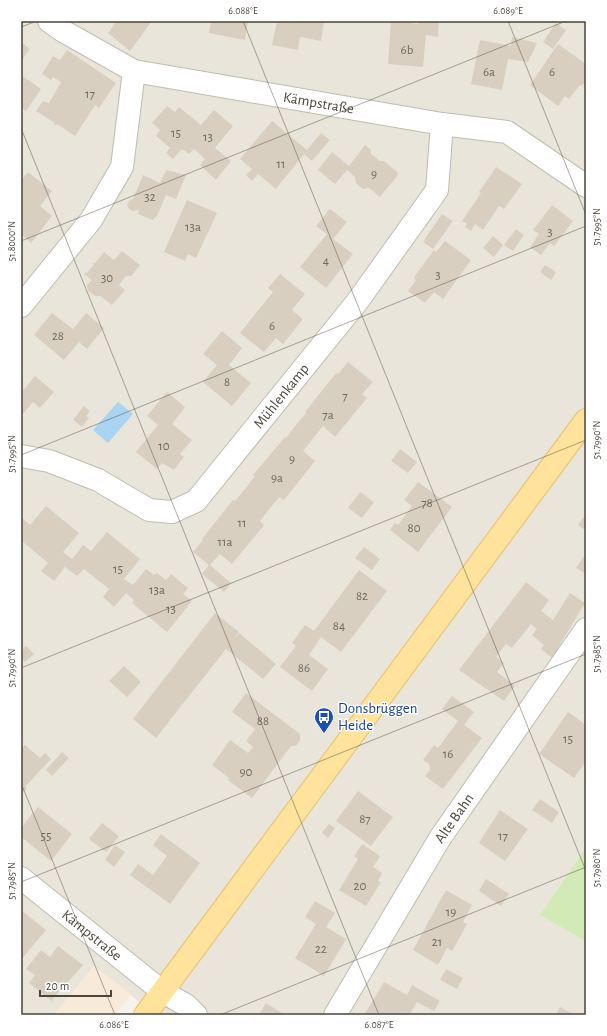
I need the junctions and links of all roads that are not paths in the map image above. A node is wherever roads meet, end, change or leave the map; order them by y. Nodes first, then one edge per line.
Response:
1 (49, 21) edge
2 (134, 71) junction
3 (442, 124) junction
4 (586, 186) edge
5 (21, 306) edge
6 (586, 420) edge
7 (21, 456) edge
8 (583, 642) edge
9 (21, 878) edge
10 (163, 992) junction
11 (145, 1015) edge
12 (196, 1015) edge
13 (335, 1015) edge

1 - 2 street, Kämpstraße
2 - 3 street, Kämpstraße
2 - 5 street
3 - 4 street, Kämpstraße
3 - 7 street, Mühlenkamp
6 - 10 main road
8 - 13 street, Alte Bahn
9 - 10 street, Kämpstraße
10 - 11 main road
10 - 12 street, Kämpstraße

